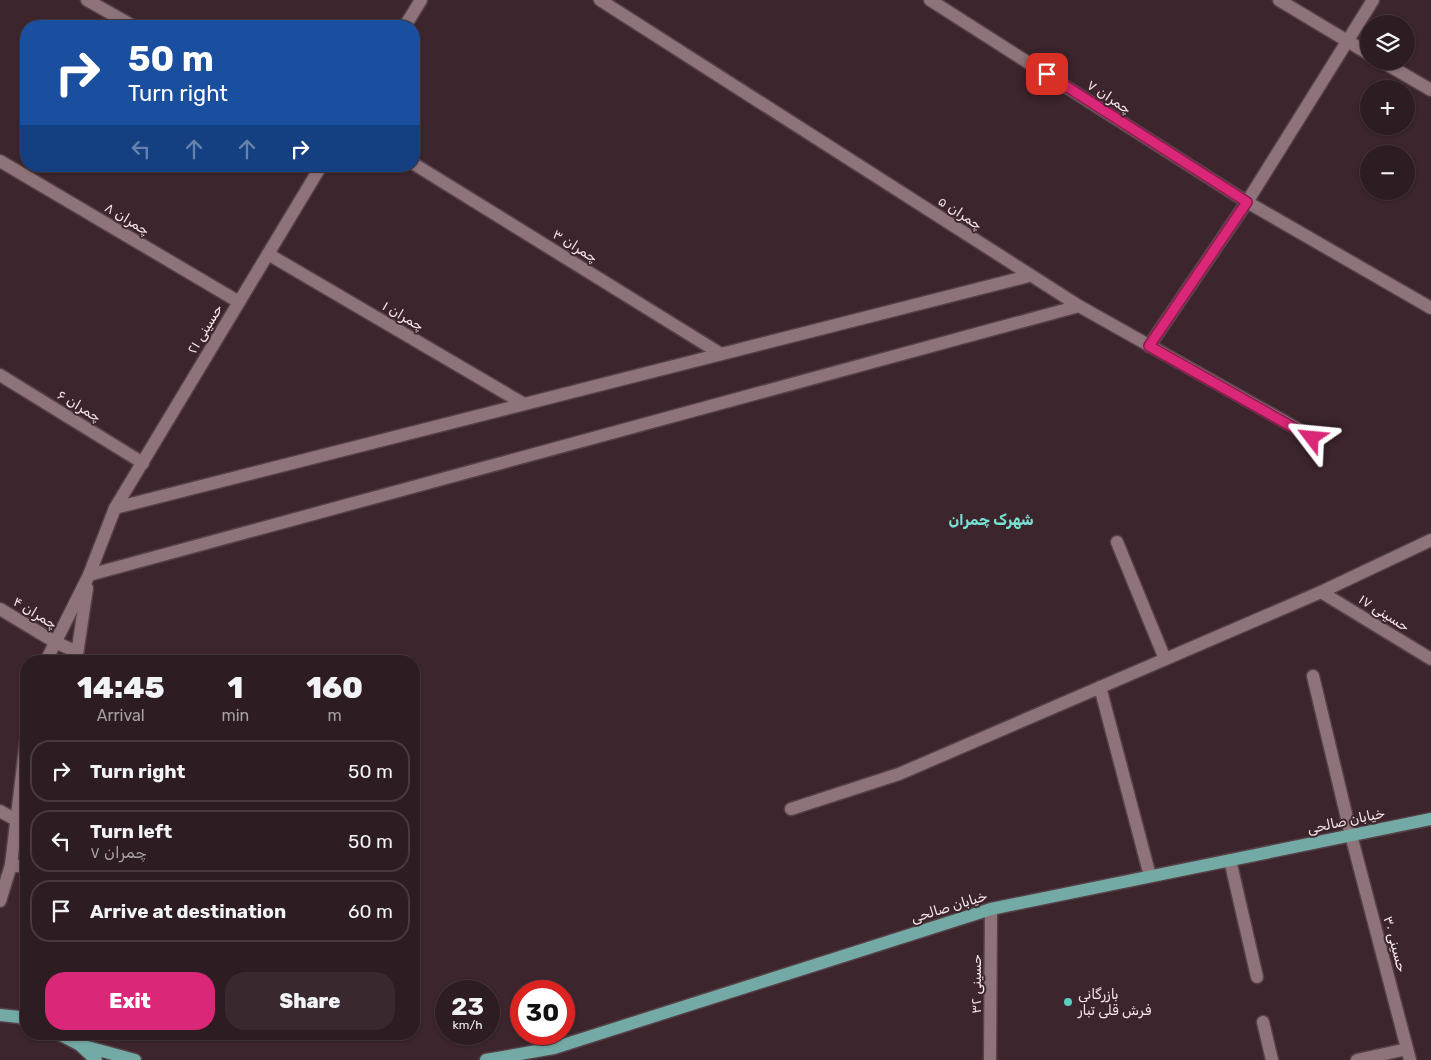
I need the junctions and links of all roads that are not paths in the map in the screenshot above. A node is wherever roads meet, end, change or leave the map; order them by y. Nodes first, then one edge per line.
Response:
1 (87, 0) edge
2 (421, 0) edge
3 (600, 0) edge
4 (930, 0) edge
5 (1279, 0) edge
6 (1373, 0) edge
7 (122, 20) edge
8 (409, 20) edge
9 (1346, 41) junction
10 (1360, 49) edge
11 (1397, 70) edge
12 (1431, 90) edge
13 (0, 160) edge
14 (420, 168) edge
15 (20, 172) edge
16 (20, 172) edge
17 (317, 172) edge
18 (1247, 202) junction
19 (268, 254) junction
20 (1029, 276) junction
21 (239, 302) junction
22 (1079, 306) junction
23 (1431, 308) edge
24 (1149, 346) junction
25 (721, 354) junction
26 (0, 375) edge
27 (524, 404) junction
28 (1312, 438) dead end
29 (143, 462) junction
30 (115, 508) junction
31 (1431, 540) edge
32 (1117, 542) dead end
33 (89, 575) junction
34 (1321, 592) junction
35 (0, 609) edge
36 (55, 642) junction
37 (49, 655) edge
38 (73, 655) edge
39 (76, 655) edge
40 (1165, 659) junction
41 (1431, 660) edge
42 (1313, 676) dead end
43 (1100, 687) junction
44 (20, 788) edge
45 (791, 809) dead end
46 (0, 811) edge
47 (1431, 819) edge
48 (16, 820) junction
49 (1351, 835) junction
50 (1230, 860) junction
51 (12, 865) junction
52 (20, 866) edge
53 (1150, 876) junction
54 (0, 901) edge
55 (991, 909) junction
56 (1257, 977) dead end
57 (0, 1015) edge
58 (20, 1017) edge
59 (1263, 1022) dead end
60 (72, 1040) edge
61 (80, 1045) junction
62 (553, 1054) edge
63 (1408, 1055) edge
64 (96, 1060) edge
65 (135, 1060) edge
66 (486, 1060) edge
67 (990, 1060) edge
68 (1272, 1060) edge
69 (1357, 1060) edge

1 - 7 street
2 - 8 street
3 - 20 street, چمران ۵
4 - 18 street, چمران ۷
5 - 9 street
6 - 9 street
9 - 10 street
9 - 18 street
11 - 12 street
13 - 16 street, چمران ۸
14 - 25 street, چمران ۳
15 - 21 street, چمران ۸
17 - 19 street, حسینی ۲۱
18 - 23 street, چمران ۷
18 - 24 street
19 - 21 street, حسینی ۲۱
19 - 27 street, چمران ۱
20 - 22 street, چمران ۵
20 - 25 street
21 - 29 street, حسینی ۲۱
22 - 24 street, چمران ۵
22 - 33 street
24 - 28 street, چمران ۵
25 - 27 street
26 - 29 street, چمران ۶
27 - 30 street
29 - 30 street, حسینی ۲۱
30 - 33 street, حسینی ۲۱
31 - 34 street
32 - 40 street
33 - 36 street
33 - 39 street
34 - 40 street
34 - 41 street, حسینی ۱۷
35 - 36 street, چمران ۴
36 - 37 street
36 - 38 street, چمران ۴
40 - 43 street
42 - 49 street, حسینی ۳۰
43 - 45 street
43 - 53 street
44 - 48 street
46 - 48 street
47 - 49 main road, خيابان صالحی
48 - 51 street
49 - 50 main road, خيابان صالحی
49 - 63 street, حسینی ۳۰
50 - 53 main road, خيابان صالحی
50 - 56 street
51 - 52 street
51 - 54 street
53 - 55 main road, خيابان صالحی
55 - 62 main road, خيابان صالحی
55 - 67 street, حسینی ۳۲
57 - 58 main road
59 - 68 street
60 - 61 main road
61 - 64 main road
61 - 65 main road
62 - 66 main road, خيابان صالحی
63 - 69 street

